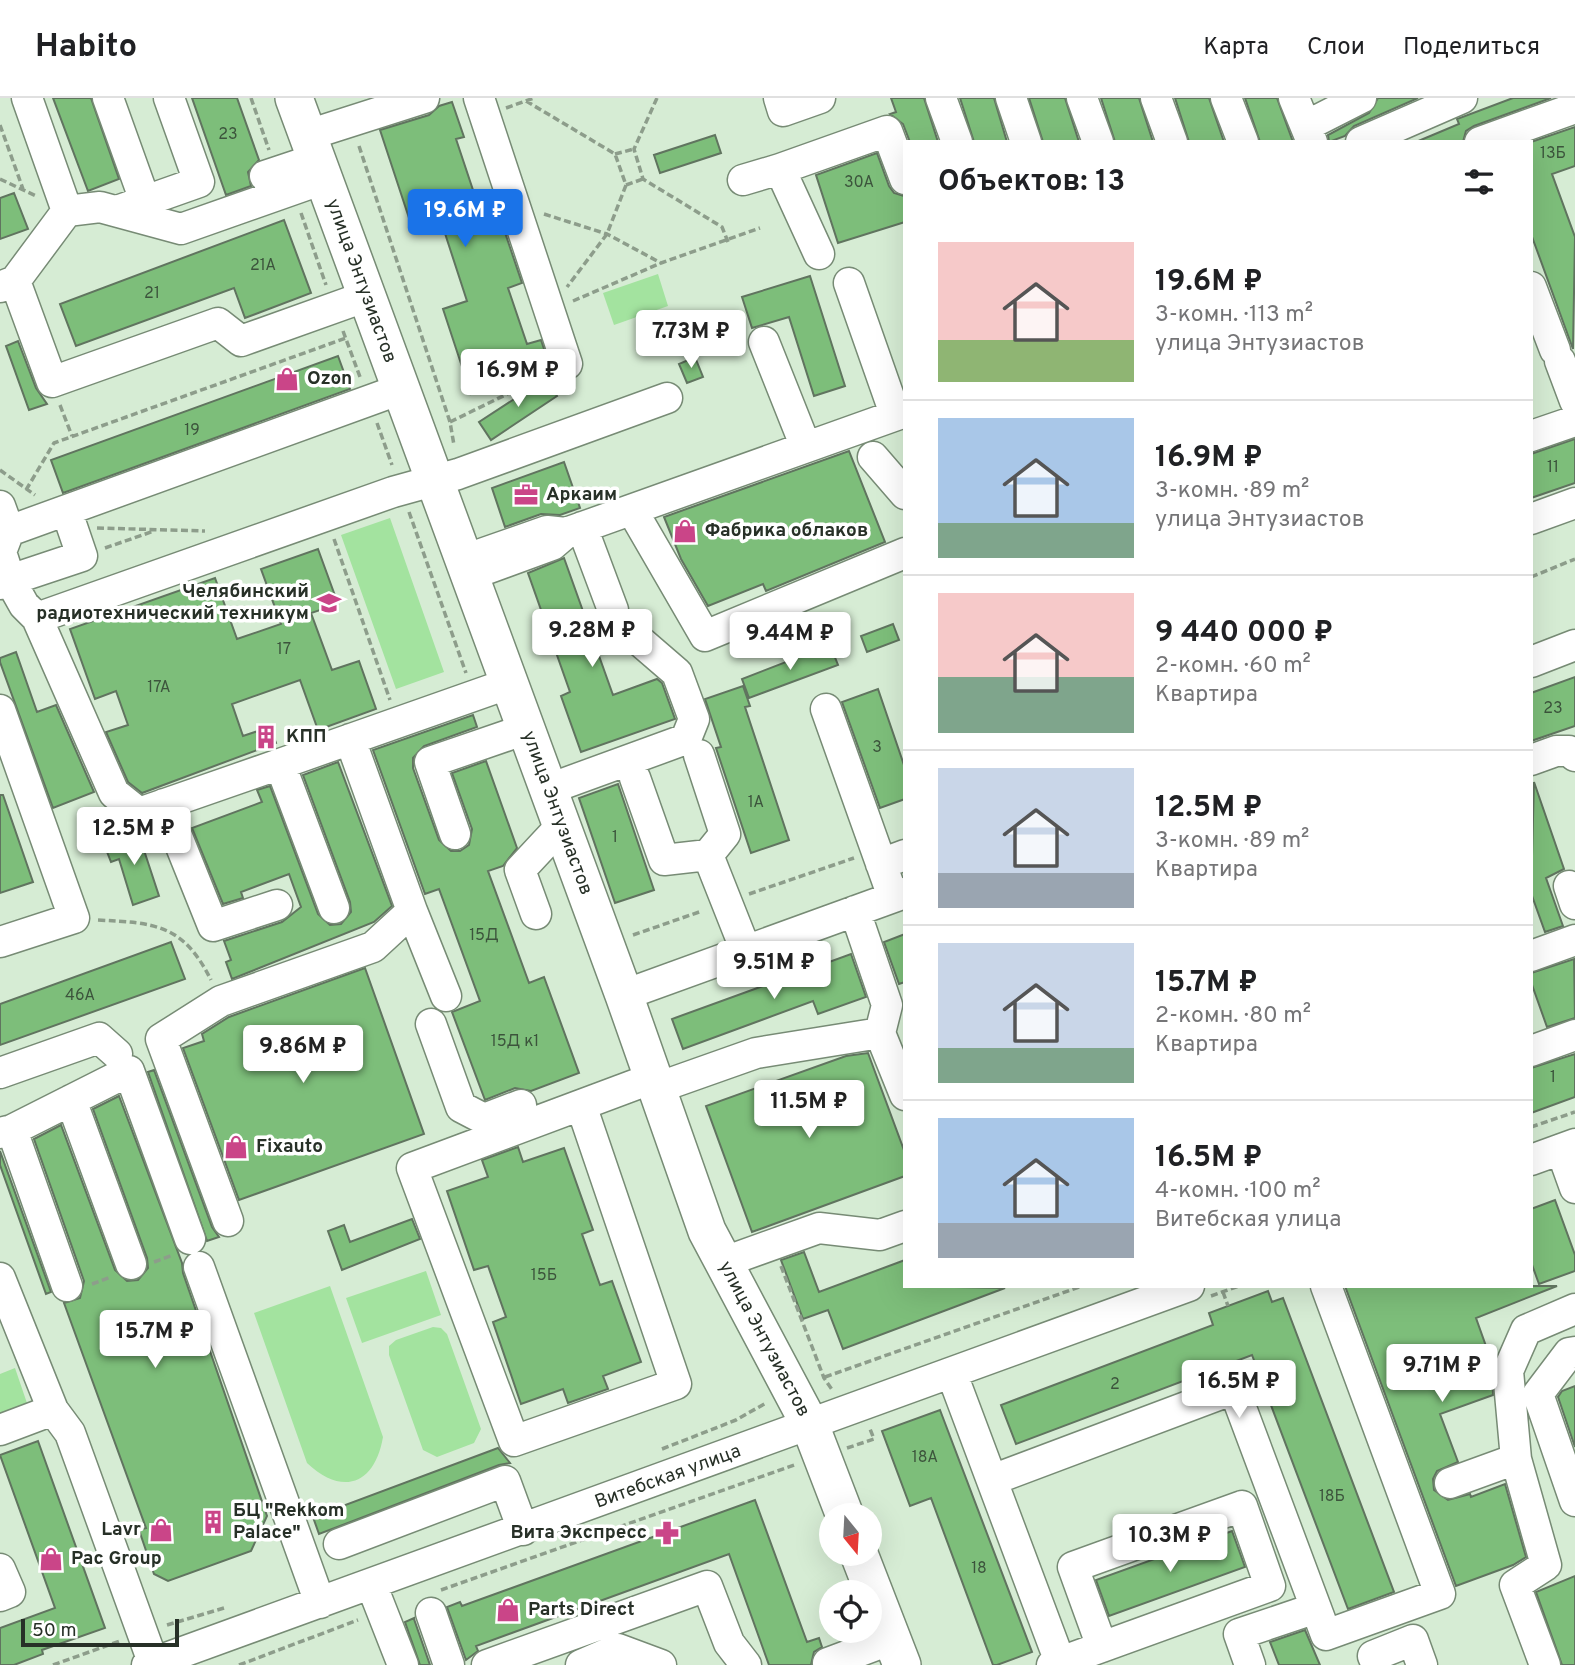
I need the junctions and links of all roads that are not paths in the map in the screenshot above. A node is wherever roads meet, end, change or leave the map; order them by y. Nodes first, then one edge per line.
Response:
1 (27, 98) edge
2 (107, 98) edge
3 (169, 98) edge
4 (295, 98) edge
5 (424, 98) edge
6 (478, 98) edge
7 (779, 98) edge
8 (820, 98) edge
9 (941, 98) edge
10 (1011, 98) edge
11 (1082, 98) edge
12 (1156, 98) edge
13 (1226, 98) edge
14 (1294, 98) edge
15 (1360, 98) edge
16 (1462, 98) edge
17 (1575, 108) edge
18 (1309, 134) edge
19 (956, 140) edge
20 (1025, 140) edge
21 (1097, 140) edge
22 (1171, 140) edge
23 (1242, 140) edge
24 (1367, 140) edge
25 (1486, 140) edge
26 (316, 158) junction
27 (780, 169) junction
28 (903, 174) edge
29 (265, 176) dead end
30 (743, 180) dead end
31 (145, 201) junction
32 (67, 211) junction
33 (117, 211) junction
34 (819, 254) dead end
35 (8, 284) edge
36 (849, 284) dead end
37 (1533, 292) edge
38 (367, 296) junction
39 (764, 342) dead end
40 (560, 368) road end
41 (401, 389) junction
42 (667, 398) dead end
43 (1575, 401) edge
44 (900, 413) edge
45 (1575, 421) edge
46 (1533, 435) edge
47 (805, 445) junction
48 (873, 457) dead end
49 (435, 481) junction
50 (903, 492) edge
51 (1575, 503) edge
52 (632, 510) junction
53 (68, 512) junction
54 (4, 518) edge
55 (1533, 518) edge
56 (574, 530) junction
57 (903, 554) edge
58 (467, 568) junction
59 (5, 582) edge
60 (37, 618) junction
61 (1575, 645) edge
62 (1533, 661) edge
63 (510, 683) junction
64 (826, 709) dead end
65 (0, 710) edge
66 (526, 729) junction
67 (349, 739) junction
68 (699, 755) dead end
69 (1575, 756) edge
70 (1533, 759) edge
71 (280, 764) junction
72 (635, 778) dead end
73 (549, 789) junction
74 (164, 804) junction
75 (562, 825) junction
76 (455, 834) dead end
77 (708, 855) junction
78 (887, 856) edge
79 (899, 895) edge
80 (277, 905) dead end
81 (334, 908) dead end
82 (412, 911) junction
83 (855, 911) junction
84 (536, 914) dead end
85 (1575, 940) edge
86 (0, 942) edge
87 (746, 951) junction
88 (1533, 955) edge
89 (624, 995) junction
90 (446, 996) dead end
91 (431, 1024) dead end
92 (880, 1033) junction
93 (1575, 1035) edge
94 (1533, 1050) edge
95 (117, 1054) dead end
96 (0, 1073) edge
97 (652, 1075) junction
98 (903, 1090) edge
99 (71, 1100) junction
100 (581, 1105) junction
101 (6, 1131) edge
102 (1568, 1147) edge
103 (1533, 1159) edge
104 (1575, 1188) edge
105 (228, 1221) dead end
106 (903, 1227) edge
107 (724, 1262) junction
108 (131, 1264) dead end
109 (0, 1278) edge
110 (67, 1286) dead end
111 (1177, 1288) edge
112 (1327, 1288) edge
113 (1575, 1309) edge
114 (1575, 1352) edge
115 (952, 1374) junction
116 (53, 1410) junction
117 (0, 1430) edge
118 (816, 1441) junction
119 (1516, 1459) junction
120 (992, 1480) junction
121 (1450, 1483) dead end
122 (1575, 1501) edge
123 (840, 1503) edge
124 (523, 1530) junction
125 (339, 1544) dead end
126 (864, 1566) edge
127 (0, 1569) edge
128 (0, 1596) edge
129 (377, 1599) junction
130 (320, 1603) junction
131 (433, 1603) road end
132 (1316, 1608) junction
133 (1380, 1616) junction
134 (1102, 1647) junction
135 (897, 1652) edge
136 (1384, 1657) edge
137 (828, 1663) dead end
138 (150, 1664) edge
139 (1060, 1664) edge
140 (403, 1665) edge
141 (449, 1665) edge
142 (487, 1665) edge
143 (581, 1665) edge
144 (661, 1665) edge
145 (746, 1665) edge
146 (1250, 1665) edge
147 (1422, 1665) edge
148 (1545, 1665) edge

1 - 32 street
2 - 31 street
3 - 31 street
4 - 26 main road, улица Энтузиастов
5 - 26 street
6 - 40 street
7 - 8 street
9 - 19 street
10 - 20 street
11 - 21 street
12 - 22 street
13 - 23 street
14 - 18 street
15 - 18 street
16 - 24 street
17 - 25 street
26 - 29 street
26 - 33 street
26 - 38 main road, улица Энтузиастов
27 - 28 street
27 - 30 street
27 - 34 street
31 - 33 street
32 - 33 street
32 - 35 street
35 - 38 street
36 - 44 street
37 - 43 street
38 - 41 main road, улица Энтузиастов
39 - 47 street
41 - 49 main road, улица Энтузиастов
41 - 53 street
42 - 49 street
44 - 47 street
45 - 46 street
47 - 52 street
48 - 50 street
49 - 58 main road, улица Энтузиастов
49 - 60 street
51 - 55 street
52 - 56 street
52 - 57 street
53 - 54 street
53 - 59 street
54 - 59 street
56 - 58 street
56 - 73 street
58 - 63 main road, улица Энтузиастов
59 - 60 street
60 - 74 street
61 - 62 street
63 - 66 main road, улица Энтузиастов
63 - 67 street
64 - 78 street
65 - 86 street
66 - 73 main road, улица Энтузиастов
66 - 76 street
67 - 71 street
67 - 82 street
68 - 77 street
69 - 70 street
71 - 74 street
71 - 81 street
72 - 77 street
73 - 75 main road, улица Энтузиастов
74 - 80 street
75 - 84 street
75 - 89 main road, улица Энтузиастов
77 - 87 street
78 - 79 street
79 - 83 street
82 - 90 street
82 - 105 street
83 - 87 street
83 - 92 street
85 - 88 street
87 - 89 street
89 - 97 main road, улица Энтузиастов
91 - 97 street
92 - 97 street
92 - 98 street
93 - 94 street
95 - 96 street
97 - 100 street
97 - 107 main road, улица Энтузиастов
99 - 101 street
99 - 108 street
99 - 130 street
100 - 100 street
101 - 110 street
102 - 103 street
102 - 104 street
106 - 107 street
107 - 118 main road, улица Энтузиастов
109 - 116 street
111 - 115 street, Витебская улица
112 - 133 street
113 - 119 street
114 - 122 street
115 - 118 street, Витебская улица
115 - 120 street
116 - 117 street
116 - 138 street
118 - 123 main road, улица Энтузиастов
118 - 124 street, Витебская улица
119 - 121 street
119 - 148 street
120 - 132 street
120 - 139 street
124 - 125 street
124 - 129 street, Витебская улица
126 - 135 main road
127 - 128 street
129 - 130 street, Витебская улица
129 - 140 street
130 - 138 street, Витебская улица
131 - 141 street
132 - 133 street
132 - 146 street
133 - 136 street
134 - 134 street
134 - 139 street
135 - 137 street
136 - 147 street
142 - 145 street
143 - 144 street

